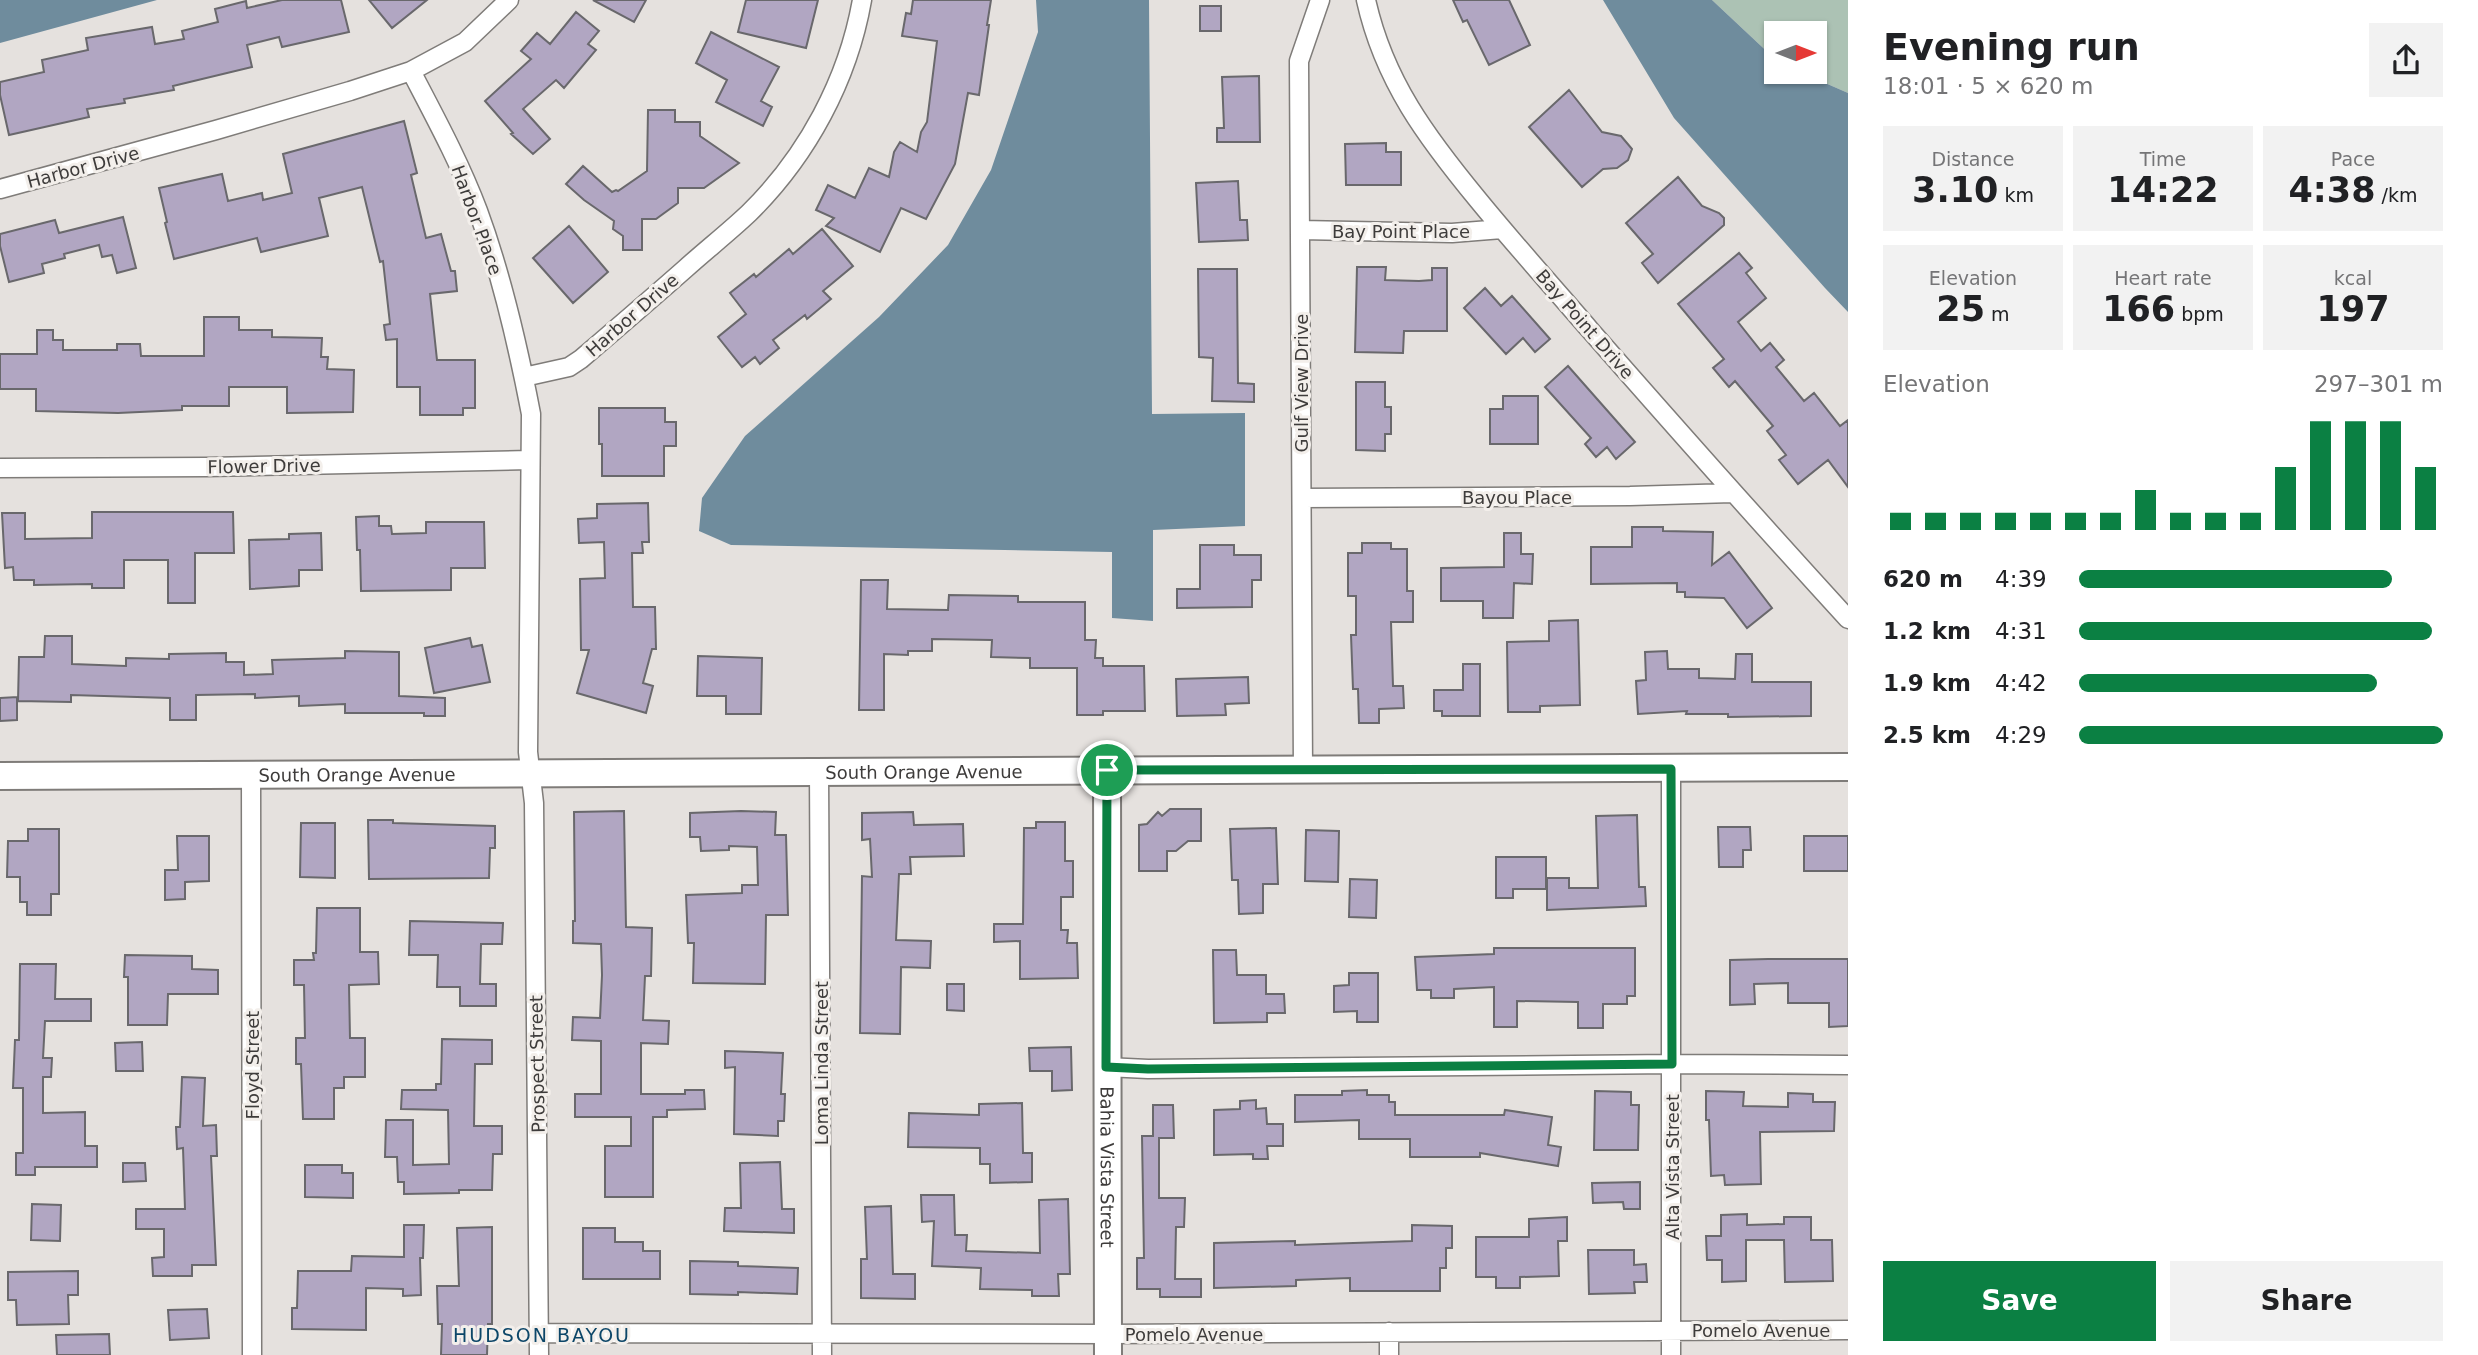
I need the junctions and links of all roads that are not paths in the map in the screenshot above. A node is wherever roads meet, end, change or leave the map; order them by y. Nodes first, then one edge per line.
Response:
1 (509, 0) edge
2 (862, 0) edge
3 (1320, 0) edge
4 (1366, 0) edge
5 (411, 71) junction
6 (0, 189) edge
7 (1503, 229) junction
8 (1300, 230) junction
9 (524, 377) junction
10 (529, 460) junction
11 (0, 468) edge
12 (1732, 493) junction
13 (1302, 498) junction
14 (1848, 618) edge
15 (1848, 767) edge
16 (1671, 769) junction
17 (1107, 770) junction
18 (1303, 770) junction
19 (819, 771) junction
20 (532, 773) junction
21 (251, 774) junction
22 (0, 776) edge
23 (1672, 1064) junction
24 (1848, 1065) edge
25 (1106, 1067) junction
26 (1848, 1329) edge
27 (1671, 1331) junction
28 (1389, 1332) junction
29 (539, 1334) junction
30 (822, 1335) junction
31 (1108, 1345) edge
32 (252, 1355) edge
33 (539, 1355) edge
34 (822, 1355) edge
35 (1389, 1355) edge
36 (1671, 1355) edge

1 - 5 street, Harbor Drive
2 - 9 street, Harbor Drive
3 - 8 street, Gulf View Drive
4 - 7 street, Bay Point Drive
5 - 6 street, Harbor Drive
5 - 9 street, Harbor Place
7 - 8 street, Bay Point Place
7 - 12 street, Bay Point Drive
8 - 13 street, Gulf View Drive
9 - 10 street
10 - 11 street, Flower Drive
10 - 20 street
12 - 13 street, Bayou Place
12 - 14 street, Bay Point Drive
13 - 18 street, Gulf View Drive
15 - 16 street, South Orange Avenue
16 - 18 street, South Orange Avenue
16 - 23 street, Alta Vista Street
17 - 18 street, South Orange Avenue
17 - 19 street, South Orange Avenue
17 - 25 street, Bahia Vista Street
19 - 20 street, South Orange Avenue
19 - 30 street, Loma Linda Street
20 - 21 street, South Orange Avenue
20 - 29 street, Prospect Street
21 - 22 street, South Orange Avenue
21 - 32 street, Floyd Street
23 - 24 street
23 - 25 street
23 - 27 street, Alta Vista Street
25 - 31 street, Bahia Vista Street
26 - 27 street, Pomelo Avenue
27 - 28 street, Pomelo Avenue
27 - 36 street, Alta Vista Street
28 - 31 street, Pomelo Avenue
28 - 35 street
29 - 30 street, Pomelo Avenue
29 - 33 street, Prospect Street
30 - 31 street, Pomelo Avenue
30 - 34 street, Loma Linda Street

